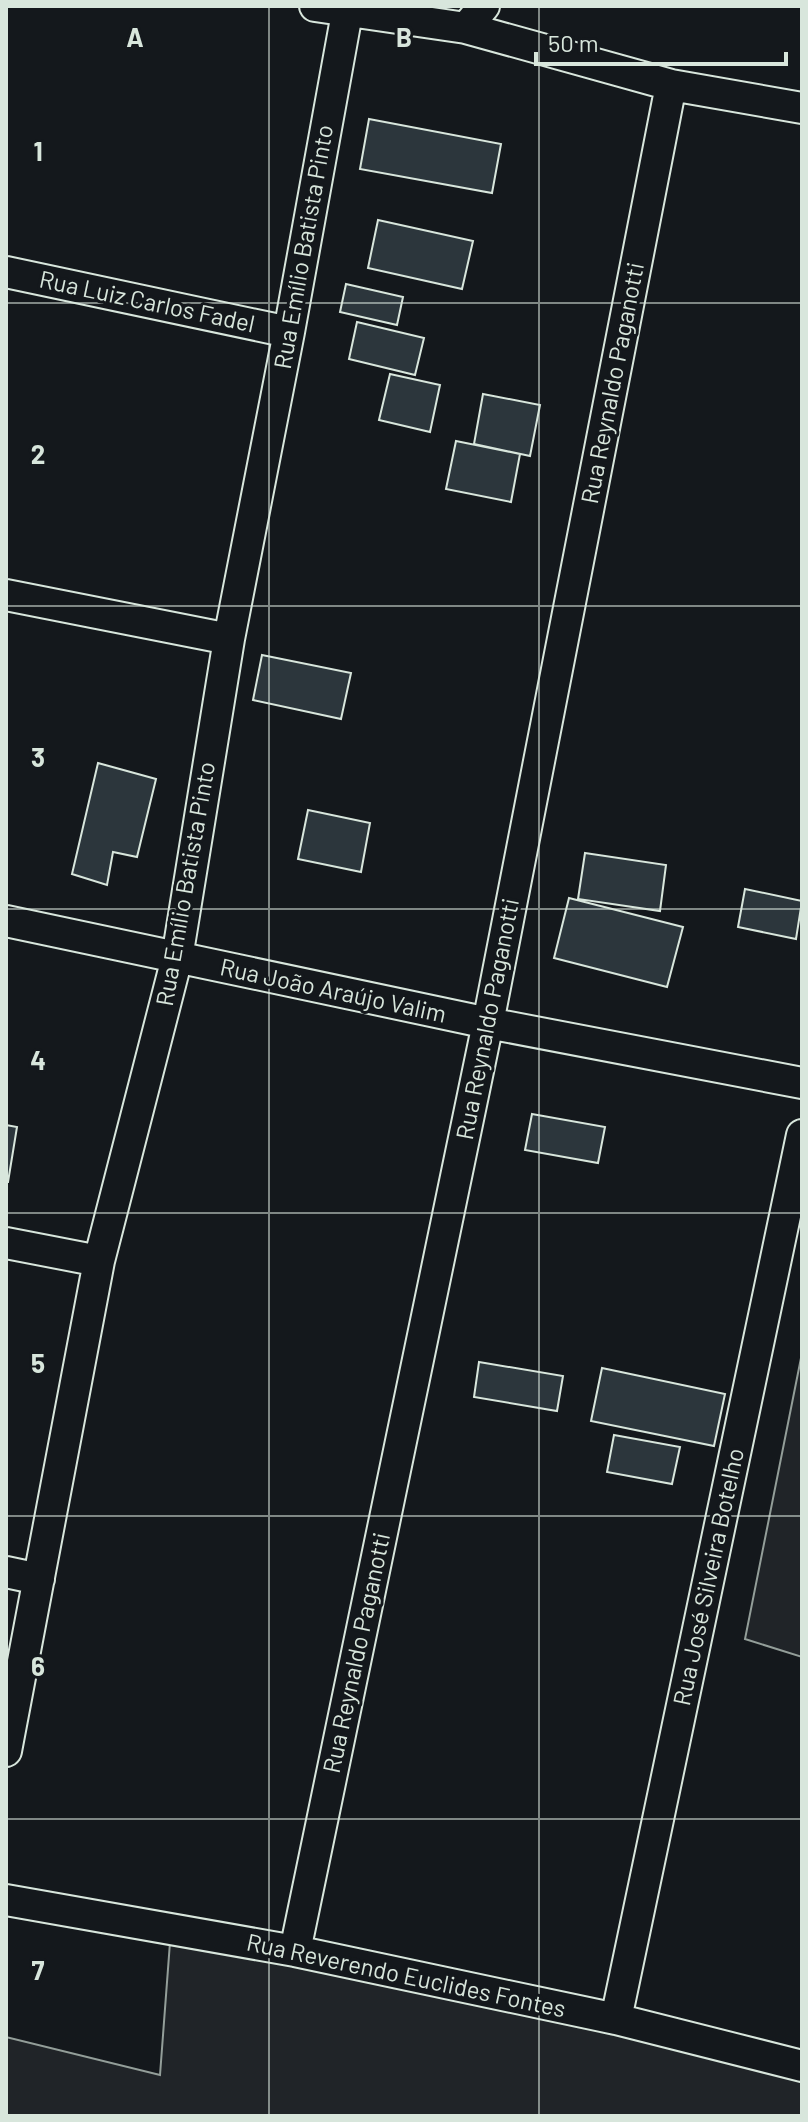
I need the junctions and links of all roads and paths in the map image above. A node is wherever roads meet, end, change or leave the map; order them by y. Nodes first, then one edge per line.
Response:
1 (315, 6) edge
2 (347, 13) junction
3 (475, 17) edge
4 (671, 85) junction
5 (802, 108) edge
6 (6, 272) edge
7 (289, 332) junction
8 (6, 595) edge
9 (229, 639) junction
10 (6, 921) edge
11 (177, 958) junction
12 (488, 1023) junction
13 (802, 1083) edge
14 (802, 1135) edge
15 (6, 1243) edge
16 (99, 1261) junction
17 (6, 1572) edge
18 (39, 1579) junction
19 (6, 1751) edge
20 (6, 1900) edge
21 (295, 1951) junction
22 (616, 2019) junction
23 (802, 2066) edge

1 - 2 street
2 - 3 street
2 - 7 street, Rua Emílio Batista Pinto
3 - 4 street
4 - 5 street
4 - 12 street, Rua Reynaldo Paganotti
6 - 7 street, Rua Luiz Carlos Fadel
7 - 9 street, Rua Emílio Batista Pinto
8 - 9 street
9 - 11 street, Rua Emílio Batista Pinto
10 - 11 street, Rua João Araújo Valim
11 - 12 street, Rua João Araújo Valim
11 - 16 street, Rua Emílio Batista Pinto
12 - 13 street, Rua João Araújo Valim
12 - 21 street, Rua Reynaldo Paganotti
14 - 22 street, Rua José Silveira Botelho
15 - 16 street
16 - 18 street, Rua Emílio Batista Pinto
17 - 18 street
18 - 19 street, Rua Emílio Batista Pinto
20 - 21 street, Rua Reverendo Euclides Fontes
21 - 22 street, Rua Reverendo Euclides Fontes
22 - 23 street, Rua Reverendo Euclides Fontes

